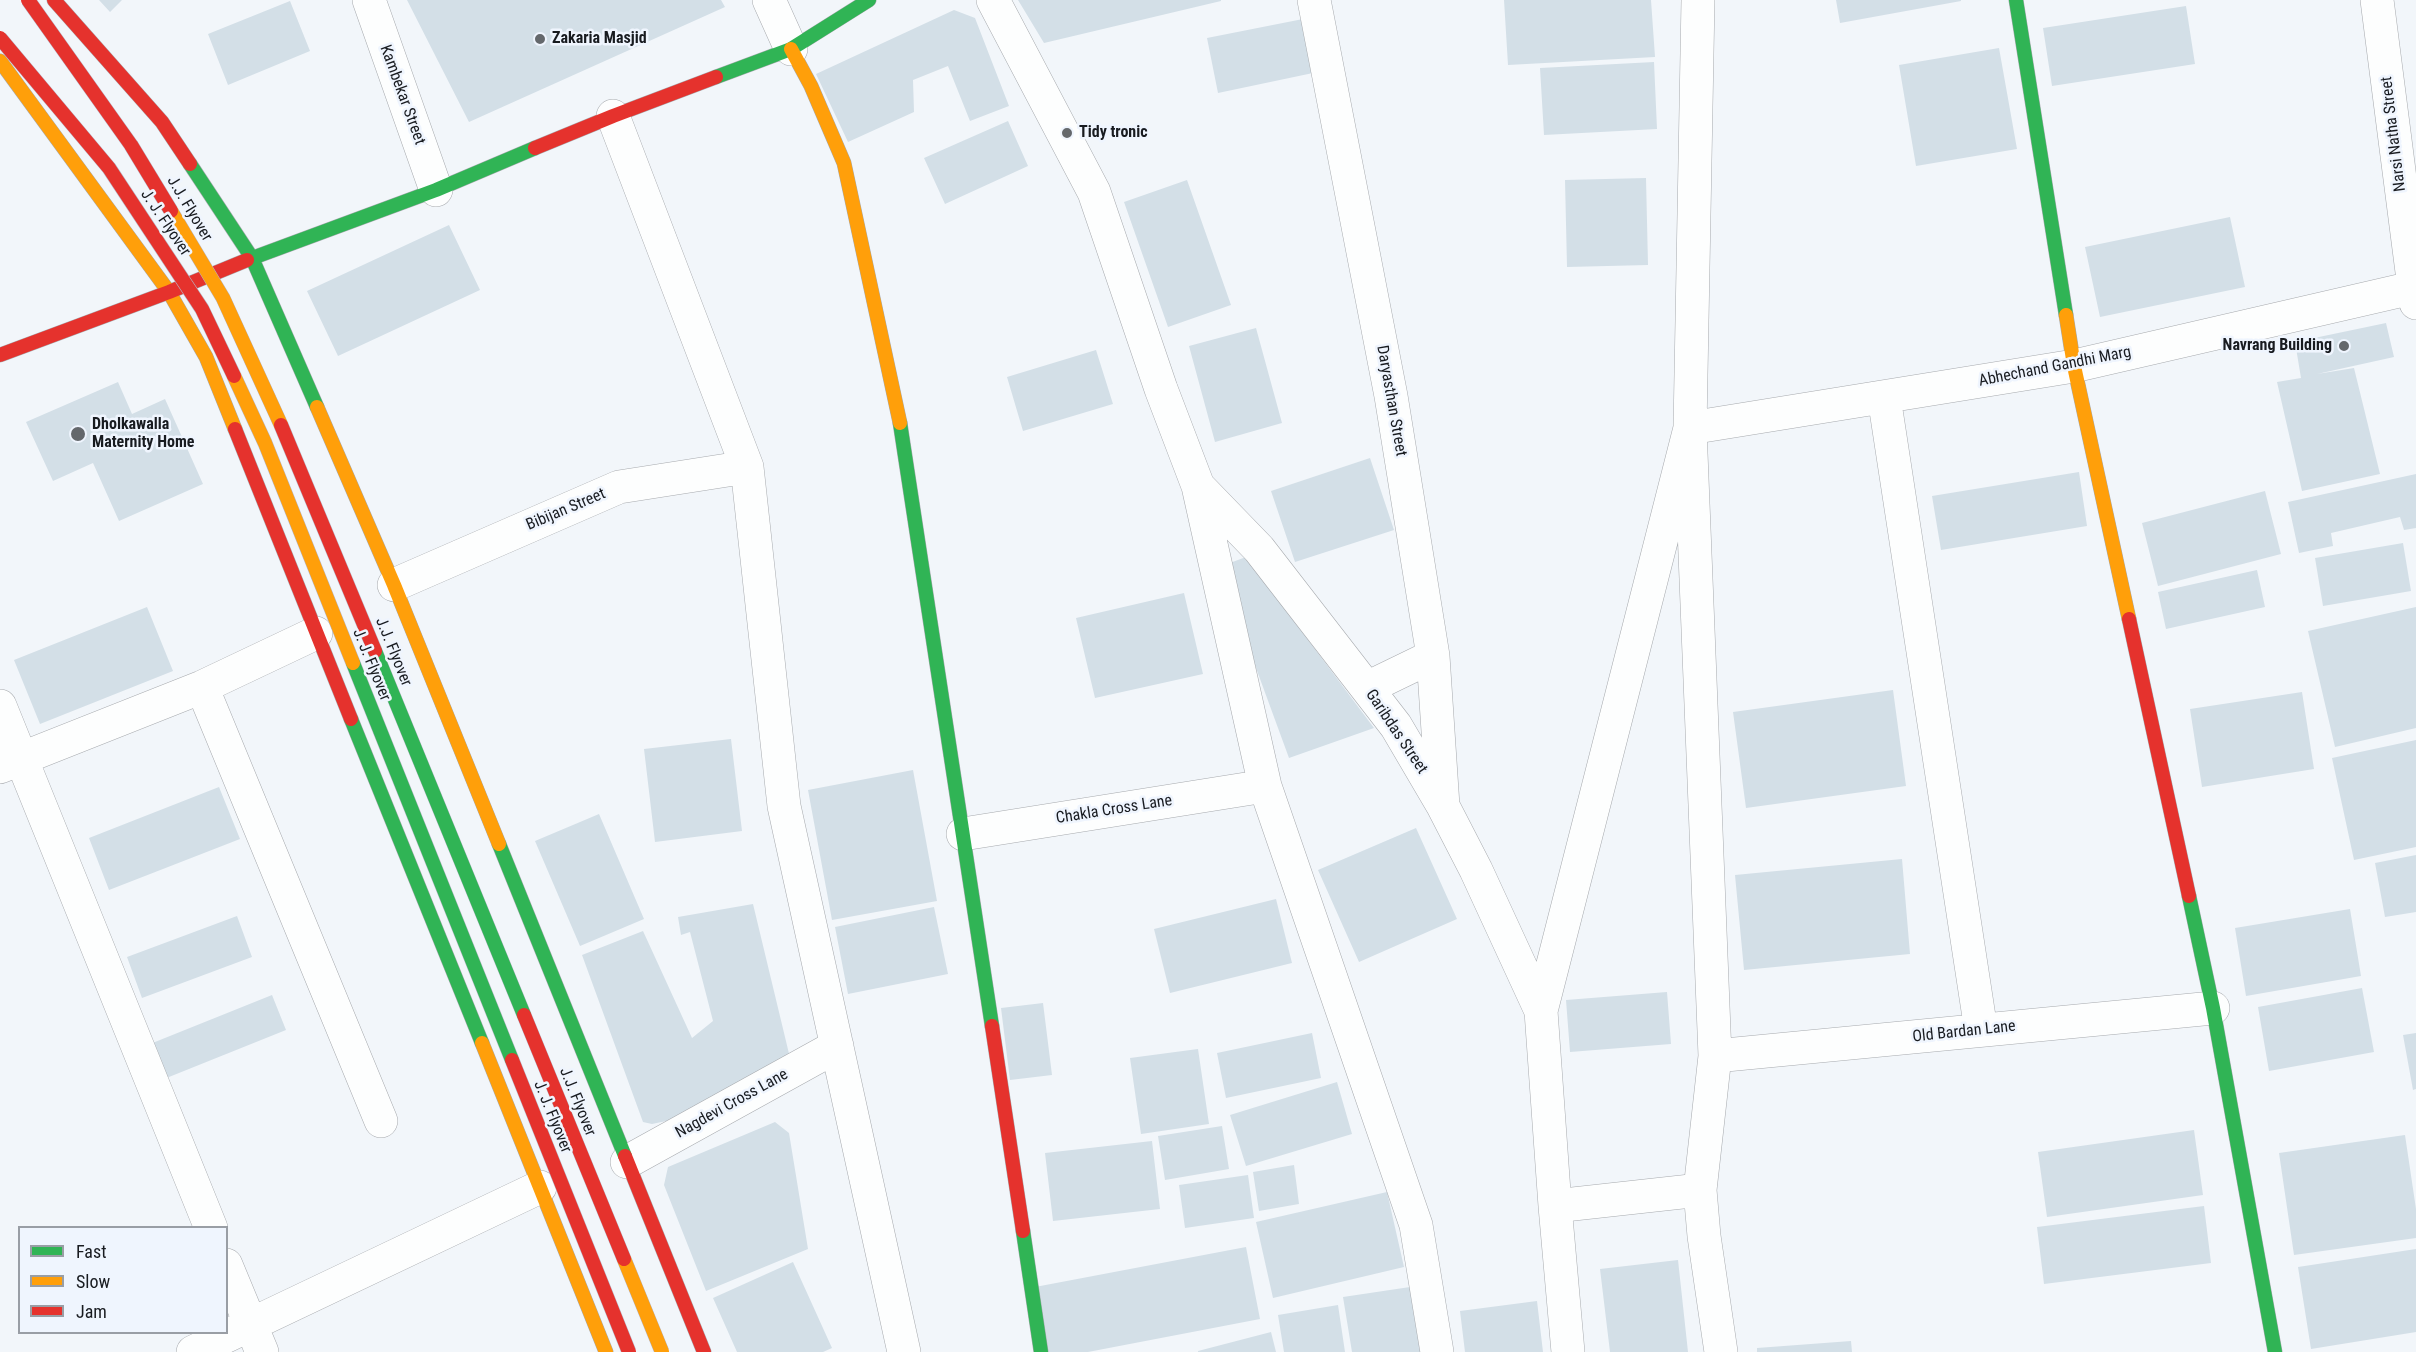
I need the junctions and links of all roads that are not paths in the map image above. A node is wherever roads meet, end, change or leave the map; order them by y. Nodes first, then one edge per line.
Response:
1 (28, 0) edge
2 (54, 0) edge
3 (369, 0) edge
4 (769, 0) edge
5 (869, 0) edge
6 (993, 0) edge
7 (1314, 0) edge
8 (1698, 0) edge
9 (2016, 0) edge
10 (2377, 0) edge
11 (0, 38) edge
12 (791, 49) junction
13 (0, 61) edge
14 (613, 116) junction
15 (436, 190) junction
16 (252, 258) junction
17 (169, 292) junction
18 (2415, 293) edge
19 (0, 355) edge
20 (2074, 366) junction
21 (1884, 397) junction
22 (1690, 428) junction
23 (747, 467) junction
24 (1198, 486) junction
25 (394, 585) junction
26 (316, 633) junction
27 (1433, 656) junction
28 (202, 687) junction
29 (1367, 688) junction
30 (0, 706) edge
31 (11, 762) edge
32 (1265, 786) junction
33 (1443, 806) junction
34 (963, 834) junction
35 (2213, 1008) junction
36 (1541, 1011) junction
37 (1981, 1030) junction
38 (837, 1046) junction
39 (1715, 1056) junction
40 (381, 1121) dead end
41 (627, 1162) junction
42 (540, 1186) junction
43 (1700, 1190) junction
44 (1555, 1206) junction
45 (211, 1226) edge
46 (228, 1270) edge
47 (256, 1338) edge
48 (194, 1352) edge
49 (606, 1352) edge
50 (628, 1352) edge
51 (662, 1352) edge
52 (704, 1352) edge
53 (904, 1352) edge
54 (1041, 1352) edge
55 (1437, 1352) edge
56 (1568, 1352) edge
57 (1721, 1352) edge
58 (2275, 1352) edge

1 - 51 main road, J.J. Flyover, bridge
2 - 16 main road
3 - 15 street, Kambekar Street
4 - 12 street
5 - 12 main road
6 - 24 street
7 - 27 street, Daryasthan Street
8 - 22 street
9 - 20 main road
10 - 18 street, Narsi Natha Street
11 - 50 main road, J. J. Flyover, bridge
12 - 14 main road
12 - 34 main road
13 - 17 main road
14 - 15 main road
14 - 23 street
15 - 16 main road
16 - 17 main road
16 - 25 main road
17 - 19 main road
17 - 26 main road
18 - 20 street, Abhechand Gandhi Marg
20 - 21 street, Abhechand Gandhi Marg
20 - 35 main road
21 - 22 street, Abhechand Gandhi Marg
21 - 37 street
22 - 36 street
22 - 39 street
23 - 25 street, Bibijan Street
23 - 38 street
24 - 29 street, Garibdas Street
24 - 32 street
25 - 41 main road
26 - 28 street
26 - 42 main road
27 - 29 street
27 - 33 street, Daryasthan Street
28 - 31 street
28 - 40 street
29 - 33 street, Garibdas Street
30 - 31 street
31 - 45 street
32 - 34 street, Chakla Cross Lane
32 - 55 street
33 - 36 street, Garibdas Street
34 - 54 main road
35 - 37 street, Old Bardan Lane
35 - 58 main road
36 - 44 street
37 - 39 street, Old Bardan Lane
38 - 41 street, Nagdevi Cross Lane
38 - 53 street
39 - 43 street
41 - 52 main road
42 - 47 street
42 - 49 main road
43 - 44 street
43 - 57 street
44 - 56 street
46 - 47 street
47 - 48 street

